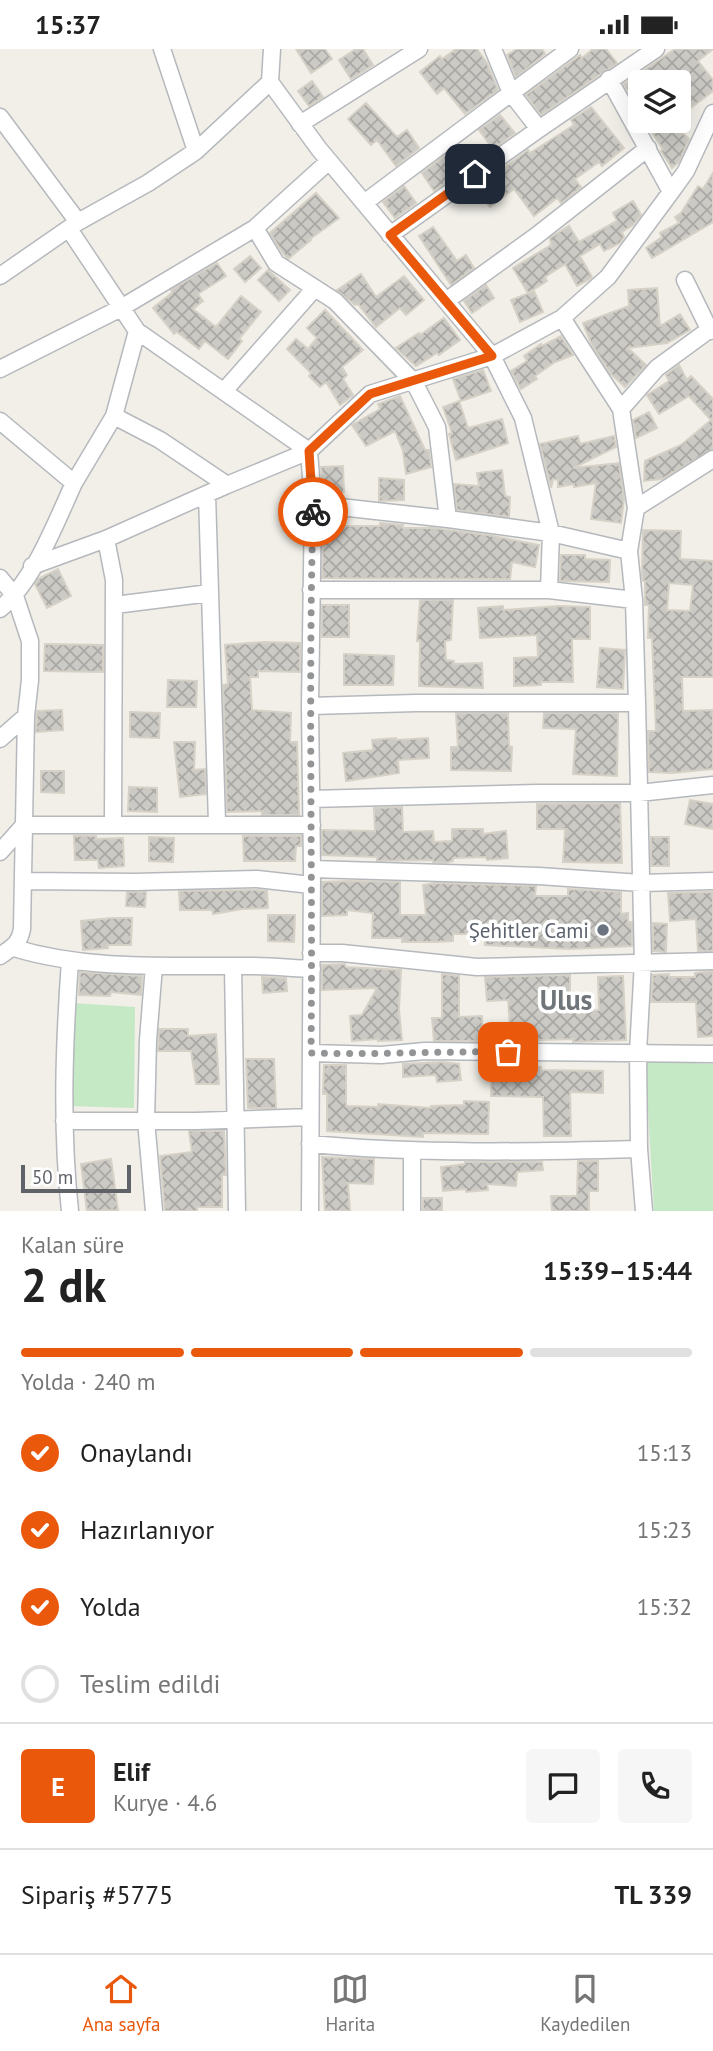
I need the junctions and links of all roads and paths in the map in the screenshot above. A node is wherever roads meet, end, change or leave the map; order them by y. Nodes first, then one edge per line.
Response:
1 (162, 49) edge
2 (272, 49) edge
3 (419, 49) edge
4 (493, 49) edge
5 (570, 49) edge
6 (656, 49) edge
7 (633, 55) edge
8 (609, 79) junction
9 (270, 82) junction
10 (511, 93) junction
11 (713, 113) edge
12 (0, 117) edge
13 (300, 124) junction
14 (539, 129) junction
15 (648, 148) junction
16 (196, 151) junction
17 (329, 161) junction
18 (671, 192) junction
19 (364, 203) junction
20 (74, 226) junction
21 (255, 228) junction
22 (390, 235) junction
23 (0, 276) edge
24 (685, 280) dead end
25 (315, 288) junction
26 (446, 302) junction
27 (121, 308) junction
28 (562, 319) junction
29 (712, 329) edge
30 (137, 331) junction
31 (492, 356) junction
32 (0, 369) edge
33 (414, 382) junction
34 (225, 391) junction
35 (621, 409) junction
36 (114, 416) junction
37 (0, 421) edge
38 (309, 451) junction
39 (713, 459) edge
40 (74, 483) junction
41 (227, 485) junction
42 (207, 494) junction
43 (313, 504) junction
44 (636, 508) junction
45 (448, 519) junction
46 (551, 533) junction
47 (106, 539) junction
48 (629, 551) junction
49 (33, 566) junction
50 (0, 578) edge
51 (311, 590) junction
52 (549, 590) junction
53 (210, 593) junction
54 (15, 596) junction
55 (634, 600) junction
56 (115, 605) junction
57 (0, 609) edge
58 (637, 703) junction
59 (310, 706) junction
60 (26, 716) junction
61 (0, 739) edge
62 (713, 785) edge
63 (639, 793) junction
64 (311, 799) junction
65 (217, 823) junction
66 (113, 824) junction
67 (24, 825) junction
68 (312, 825) junction
69 (0, 852) edge
70 (312, 877) junction
71 (23, 881) junction
72 (713, 881) edge
73 (641, 883) junction
74 (7, 952) edge
75 (70, 961) junction
76 (311, 961) junction
77 (713, 961) edge
78 (643, 962) junction
79 (154, 966) junction
80 (233, 966) junction
81 (638, 1052) junction
82 (311, 1053) junction
83 (713, 1053) edge
84 (310, 1117) junction
85 (237, 1118) junction
86 (146, 1120) junction
87 (64, 1121) junction
88 (310, 1144) junction
89 (639, 1149) junction
90 (412, 1151) junction
91 (70, 1211) edge
92 (154, 1211) edge
93 (237, 1211) edge
94 (310, 1211) edge
95 (412, 1211) edge
96 (644, 1211) edge

1 - 16 street
2 - 9 street
3 - 13 street
4 - 10 street
5 - 10 street
6 - 7 street
7 - 8 street
8 - 14 street
8 - 15 street
9 - 13 street
9 - 16 street
10 - 14 street
10 - 19 street
11 - 18 street
12 - 20 street
13 - 17 street
14 - 22 street
15 - 18 street
15 - 26 street
16 - 20 street
17 - 19 street
17 - 21 street
18 - 28 street
19 - 22 street
20 - 23 street
20 - 27 street
21 - 25 street
21 - 27 street
22 - 26 street
24 - 29 street
25 - 33 street
25 - 34 street
26 - 31 street
27 - 30 street
27 - 32 street
28 - 31 street
28 - 35 street
29 - 35 street
30 - 34 street
30 - 36 street
31 - 33 street
31 - 46 street
33 - 38 street
33 - 45 street
34 - 38 street
35 - 44 street
36 - 40 street
36 - 41 street
37 - 40 street
38 - 41 street
38 - 43 street
39 - 44 street
40 - 49 street
41 - 42 street
42 - 47 street
42 - 53 street
43 - 45 street
43 - 51 street
44 - 48 street
45 - 46 street
46 - 48 street
46 - 52 street
47 - 49 street
47 - 56 street
48 - 55 street
49 - 54 street
50 - 54 street
51 - 52 street
51 - 59 street
52 - 55 street
53 - 56 street
53 - 65 street
54 - 57 street
54 - 60 street
55 - 58 street
56 - 66 street
58 - 59 street
58 - 63 street
59 - 64 street
60 - 61 street
60 - 67 street
62 - 63 street
63 - 64 street
63 - 73 street
64 - 68 street
65 - 66 street
65 - 68 street
66 - 67 street
67 - 69 street
67 - 71 street
68 - 70 street
70 - 71 street
70 - 73 street
70 - 76 street
71 - 74 street
72 - 73 street
73 - 78 street
74 - 75 street
75 - 79 street
75 - 87 street
76 - 78 street
76 - 80 street
76 - 82 street
77 - 78 street
78 - 81 street
79 - 80 street
79 - 86 street
80 - 85 street
81 - 82 street
81 - 83 street
81 - 89 street
82 - 84 street
84 - 85 street
84 - 88 street
85 - 86 street
85 - 93 street
86 - 87 street
86 - 92 street
87 - 91 street
88 - 90 street
88 - 94 street
89 - 90 street
89 - 96 street
90 - 95 street

